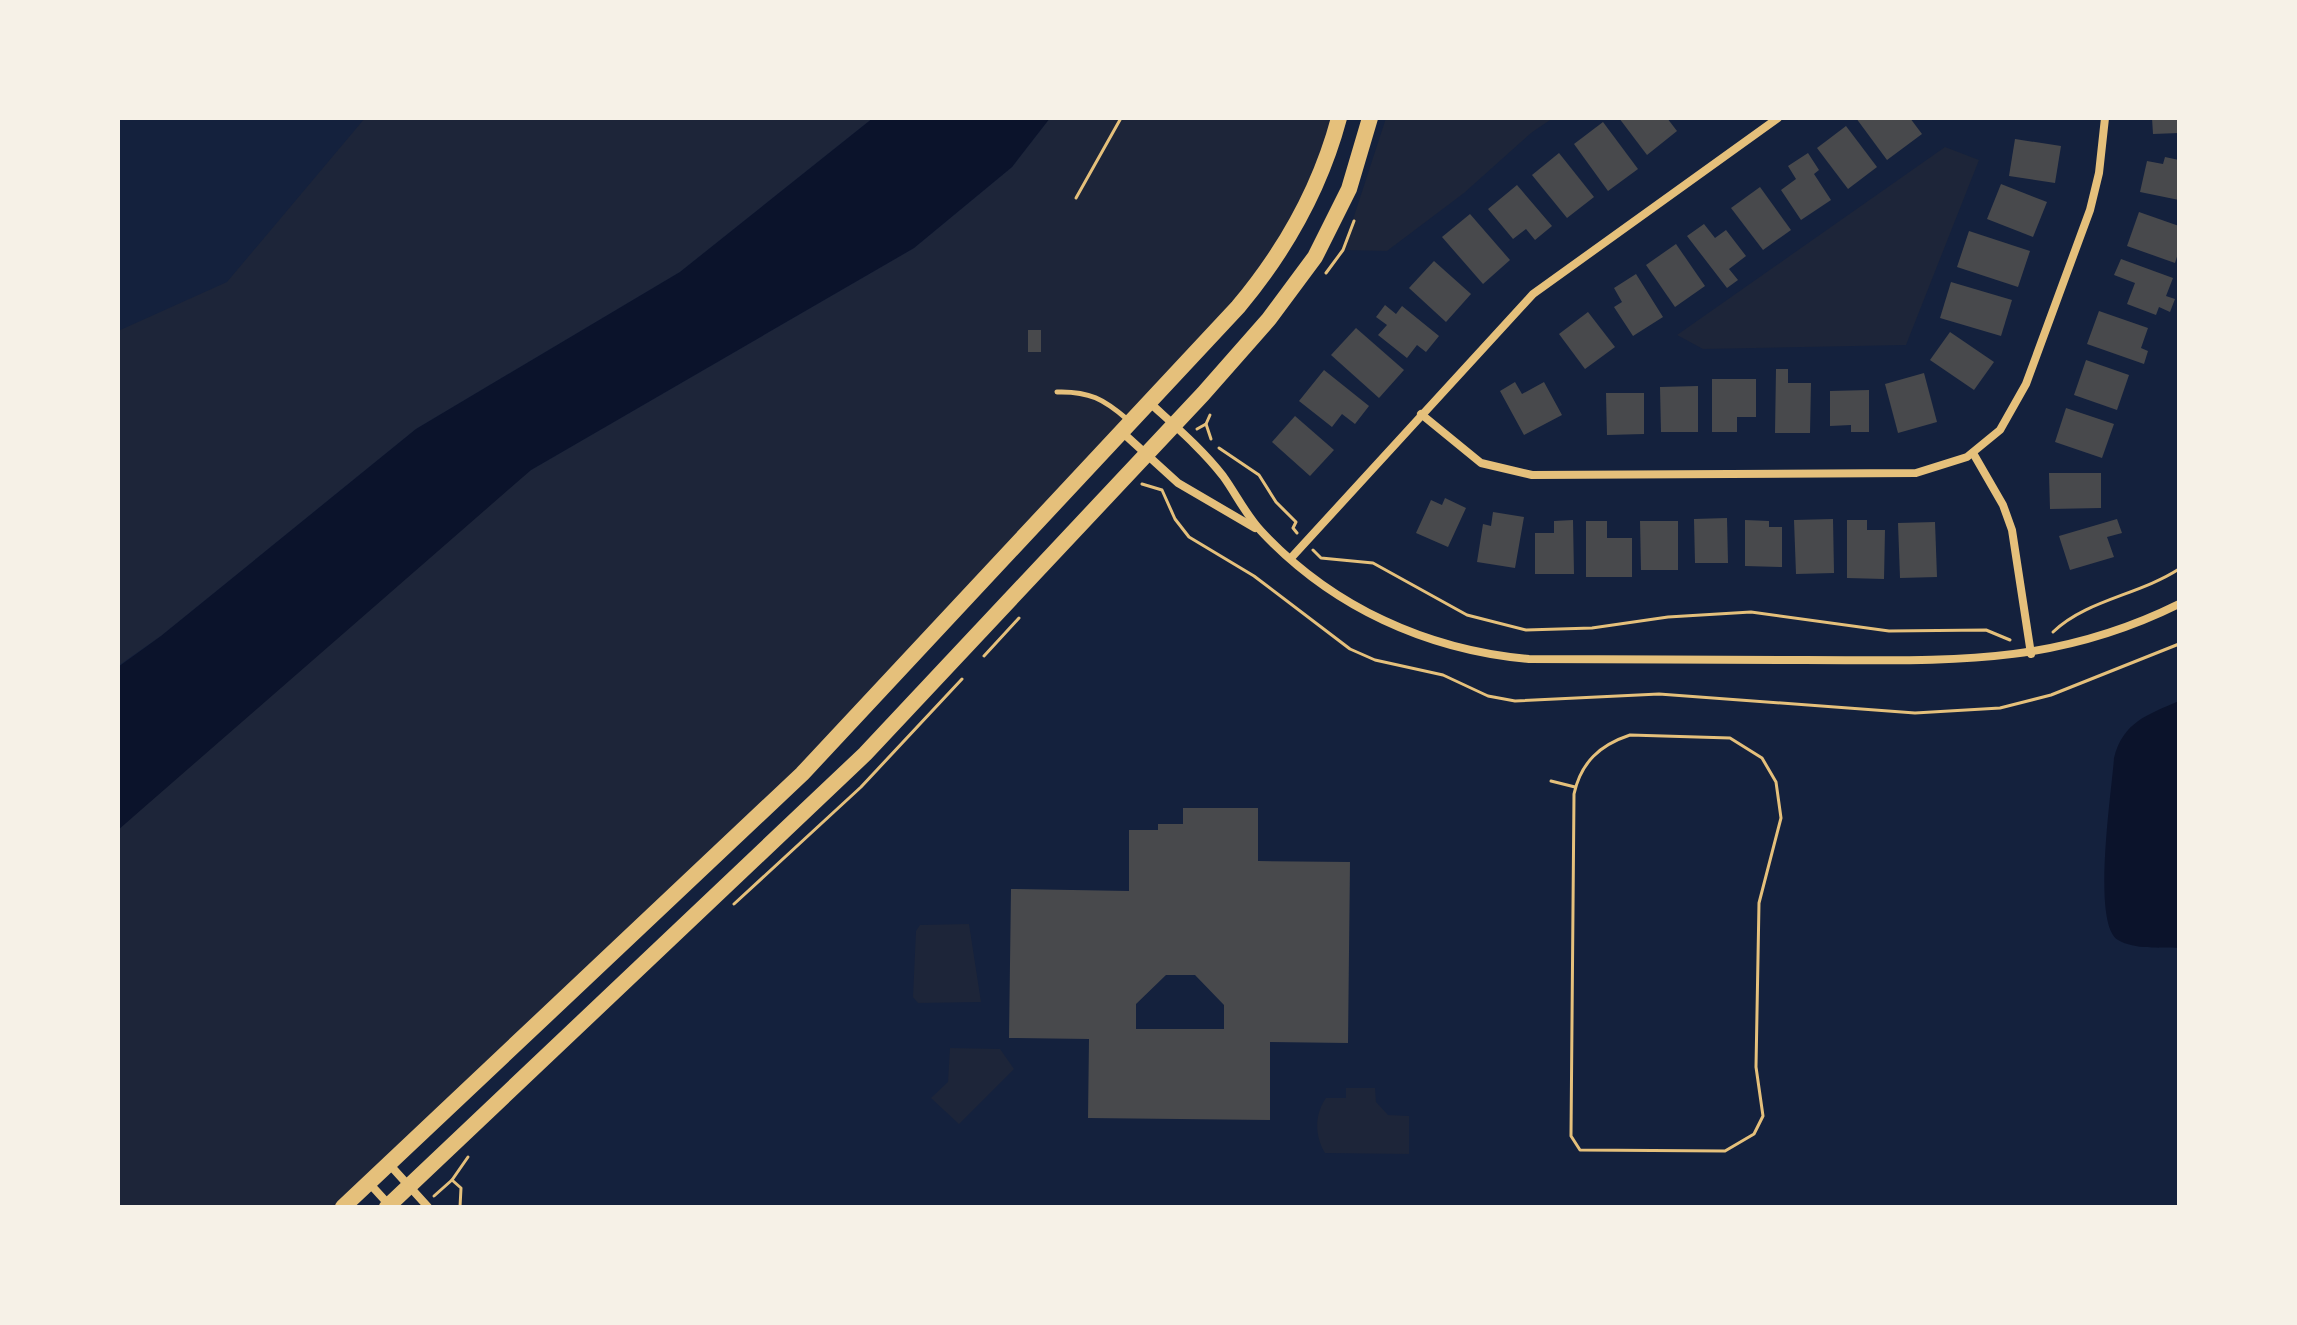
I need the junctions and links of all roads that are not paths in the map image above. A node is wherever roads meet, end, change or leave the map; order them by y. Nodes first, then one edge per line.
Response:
1 (1339, 118) edge
2 (1370, 118) edge
3 (1778, 118) edge
4 (2105, 118) edge
5 (1057, 392) dead end
6 (1150, 403) junction
7 (1421, 414) junction
8 (1173, 424) junction
9 (1127, 428) junction
10 (1144, 452) junction
11 (1973, 453) junction
12 (1260, 530) junction
13 (1291, 558) junction
14 (2179, 604) edge
15 (2031, 654) junction
16 (389, 1164) junction
17 (370, 1184) junction
18 (410, 1187) junction
19 (389, 1206) edge
20 (343, 1207) edge
21 (428, 1207) edge

1 - 6 main road
2 - 8 main road
3 - 7 street
4 - 11 street
5 - 9 lane
6 - 8 street
6 - 9 main road
7 - 11 street
7 - 13 street
8 - 10 main road
8 - 12 street
9 - 10 street
9 - 16 main road
10 - 12 street
10 - 18 main road
11 - 15 street
12 - 13 street
13 - 15 street
14 - 15 street
16 - 17 main road
16 - 18 street
17 - 19 street
17 - 20 main road
18 - 19 main road
18 - 21 street

